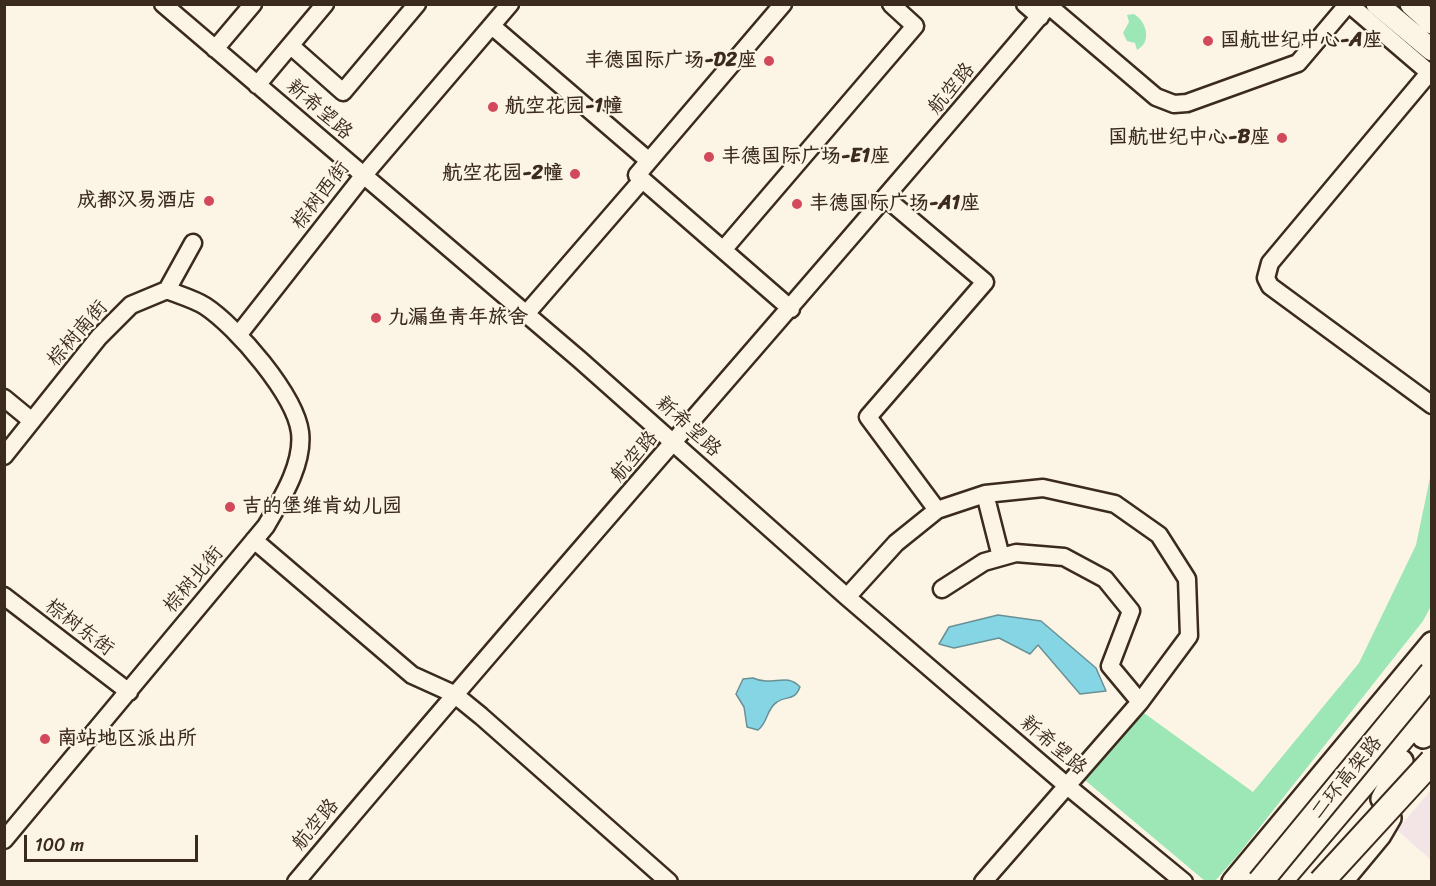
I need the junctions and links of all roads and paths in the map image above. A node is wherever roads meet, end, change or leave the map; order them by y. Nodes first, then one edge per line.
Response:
1 (163, 4) edge
2 (253, 4) edge
3 (325, 4) edge
4 (417, 4) edge
5 (510, 4) edge
6 (783, 4) edge
7 (891, 4) edge
8 (1025, 4) edge
9 (1348, 4) edge
10 (1377, 4) edge
11 (1411, 4) edge
12 (1046, 9) edge
13 (1431, 23) edge
14 (492, 26) junction
15 (291, 46) junction
16 (216, 49) junction
17 (1431, 50) edge
18 (1430, 74) edge
19 (257, 85) junction
20 (649, 161) junction
21 (363, 176) junction
22 (642, 180) junction
23 (887, 199) junction
24 (193, 243) dead end
25 (723, 250) junction
26 (167, 290) junction
27 (791, 309) junction
28 (526, 314) junction
29 (239, 334) junction
30 (4, 398) edge
31 (1431, 405) edge
32 (32, 421) junction
33 (675, 443) junction
34 (4, 456) edge
35 (986, 494) junction
36 (937, 510) junction
37 (254, 540) junction
38 (1001, 557) junction
39 (942, 589) dead end
40 (4, 597) edge
41 (847, 597) junction
42 (1431, 643) edge
43 (1431, 674) edge
44 (129, 692) junction
45 (453, 694) junction
46 (1140, 702) junction
47 (1431, 703) edge
48 (1430, 738) edge
49 (1396, 757) junction
50 (1431, 761) edge
51 (1066, 785) junction
52 (1382, 799) junction
53 (1301, 803) junction
54 (1345, 816) junction
55 (4, 840) edge
56 (296, 882) edge
57 (669, 882) edge
58 (983, 882) edge
59 (1184, 882) edge
60 (1233, 882) edge
61 (1260, 882) edge
62 (1269, 882) edge
63 (1279, 882) edge
64 (1299, 882) edge
65 (1308, 882) edge
66 (1321, 882) edge
67 (1341, 882) edge

1 - 16 street, 新希望路
2 - 16 street
3 - 15 street
4 - 15 street
5 - 14 street, 棕树西街
6 - 20 street
7 - 25 street
8 - 12 street
9 - 12 street
9 - 18 street
10 - 17 main road
11 - 13 main road
12 - 23 street, 航空路
14 - 20 street
14 - 21 street, 棕树西街
15 - 19 street
16 - 19 street, 新希望路
18 - 31 street
19 - 21 street, 新希望路
20 - 22 street
21 - 28 street, 新希望路
21 - 29 street, 棕树西街
22 - 25 street
22 - 28 street
23 - 27 street, 航空路
23 - 36 street
24 - 26 street
25 - 27 street
26 - 29 street
26 - 32 street, 棕树南街
27 - 33 street, 航空路
28 - 33 street, 新希望路
29 - 37 street
30 - 32 street
32 - 34 street, 棕树南街
33 - 41 street, 新希望路
33 - 45 street, 航空路
35 - 36 street
35 - 38 street
35 - 46 street
36 - 41 street
37 - 44 street, 棕树北街
37 - 45 street
38 - 39 street
38 - 46 street
40 - 44 street, 棕树东街
41 - 51 street, 新希望路
42 - 53 main road
43 - 61 highway, 二环高架路, bridge
44 - 55 street, 棕树北街
45 - 56 street, 航空路
45 - 57 street
46 - 51 street
47 - 49 highway
48 - 49 highway
48 - 52 main road
48 - 67 main road
49 - 52 main road
49 - 53 main road
49 - 54 highway
49 - 62 main road
50 - 66 highway, bridge
51 - 58 street
51 - 59 street, 新希望路
52 - 65 main road
53 - 60 main road
54 - 63 highway
54 - 64 highway

